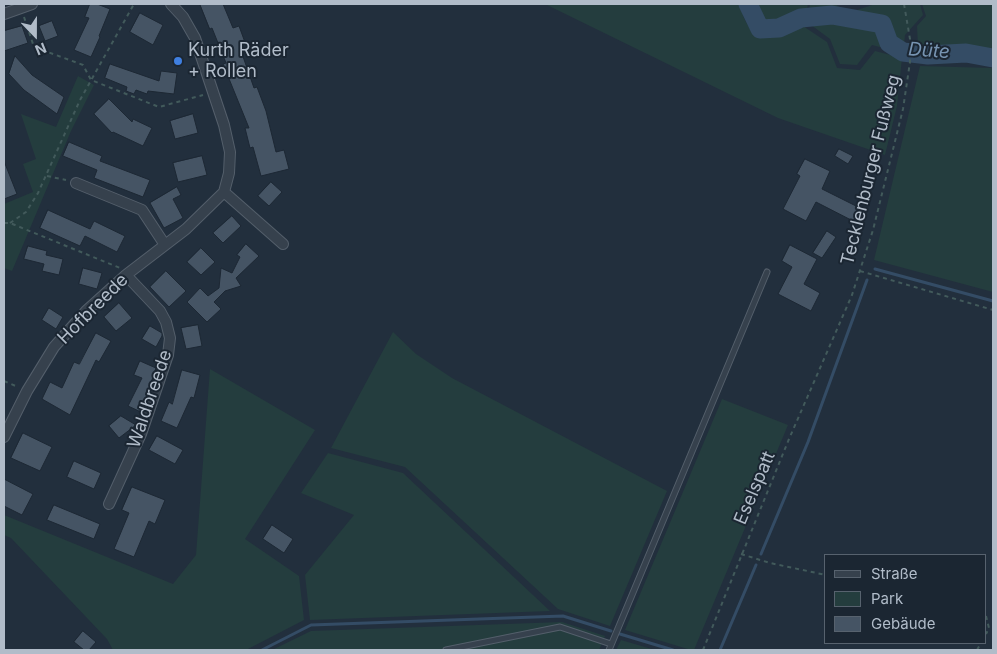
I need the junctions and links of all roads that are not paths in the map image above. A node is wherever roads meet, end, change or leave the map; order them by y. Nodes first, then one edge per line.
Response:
1 (171, 4) edge
2 (26, 5) edge
3 (4, 14) edge
4 (76, 183) road end
5 (224, 192) junction
6 (283, 244) dead end
7 (165, 245) junction
8 (767, 272) dead end
9 (126, 276) junction
10 (4, 437) edge
11 (109, 504) dead end
12 (611, 644) junction
13 (446, 650) edge
14 (609, 650) edge

1 - 5 street
2 - 3 street
4 - 7 street
5 - 6 street
5 - 7 street, Hofbreede
7 - 9 street, Hofbreede
8 - 12 lane
9 - 10 street, Hofbreede
9 - 11 street, Waldbreede
12 - 13 lane
12 - 14 lane

